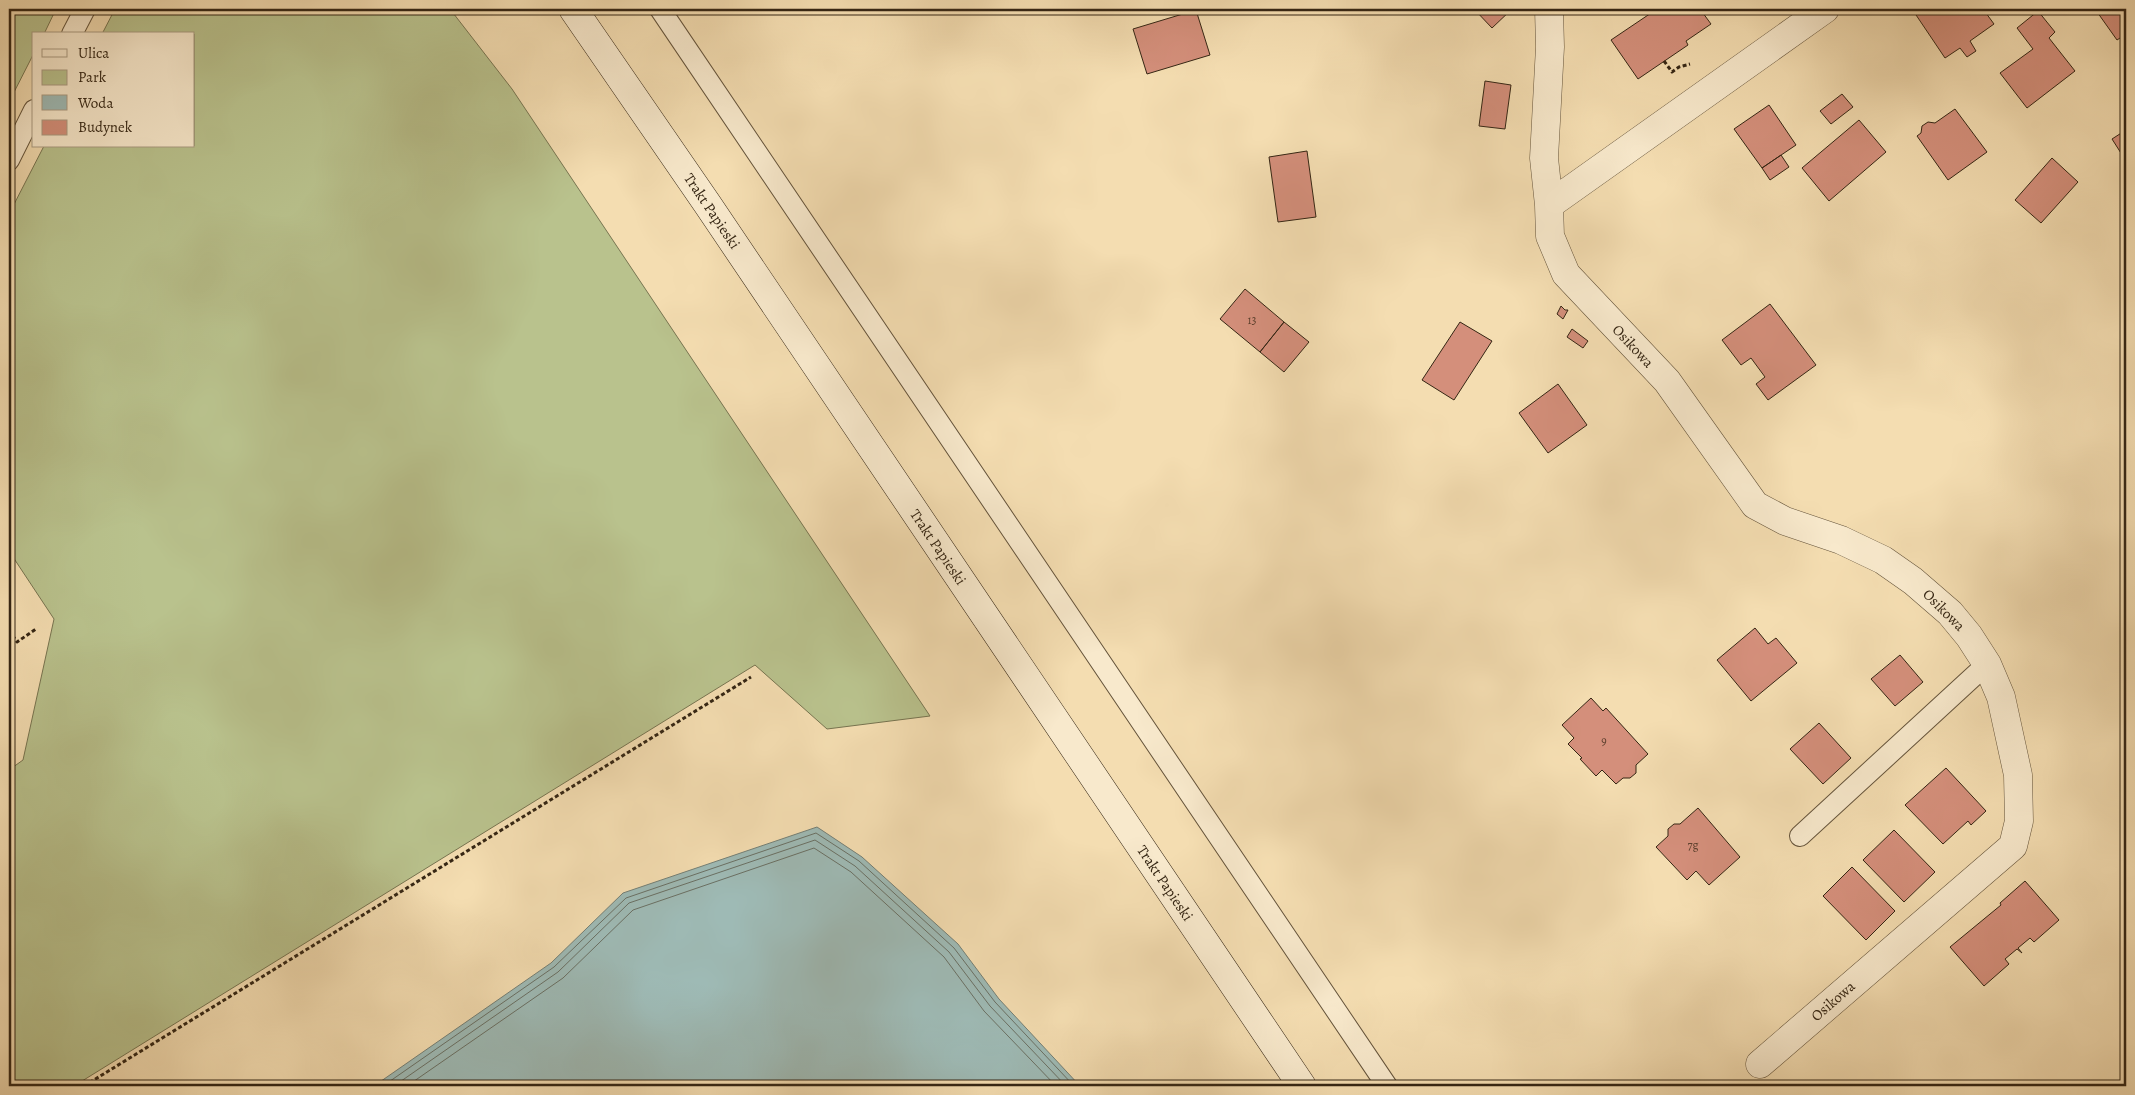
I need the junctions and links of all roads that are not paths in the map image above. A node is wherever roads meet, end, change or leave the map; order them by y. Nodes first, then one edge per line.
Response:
1 (85, 9) edge
2 (572, 9) edge
3 (660, 9) edge
4 (1549, 9) edge
5 (1825, 9) edge
6 (73, 32) edge
7 (32, 114) edge
8 (9, 160) edge
9 (1549, 205) junction
10 (1987, 664) junction
11 (1800, 836) dead end
12 (1760, 1064) dead end
13 (1302, 1086) edge
14 (1387, 1086) edge

1 - 6 lane
2 - 13 street, Trakt Papieski
3 - 14 lane
4 - 9 street, Osikowa
5 - 9 street
7 - 8 lane
9 - 10 street, Osikowa
10 - 11 lane
10 - 12 street, Osikowa

